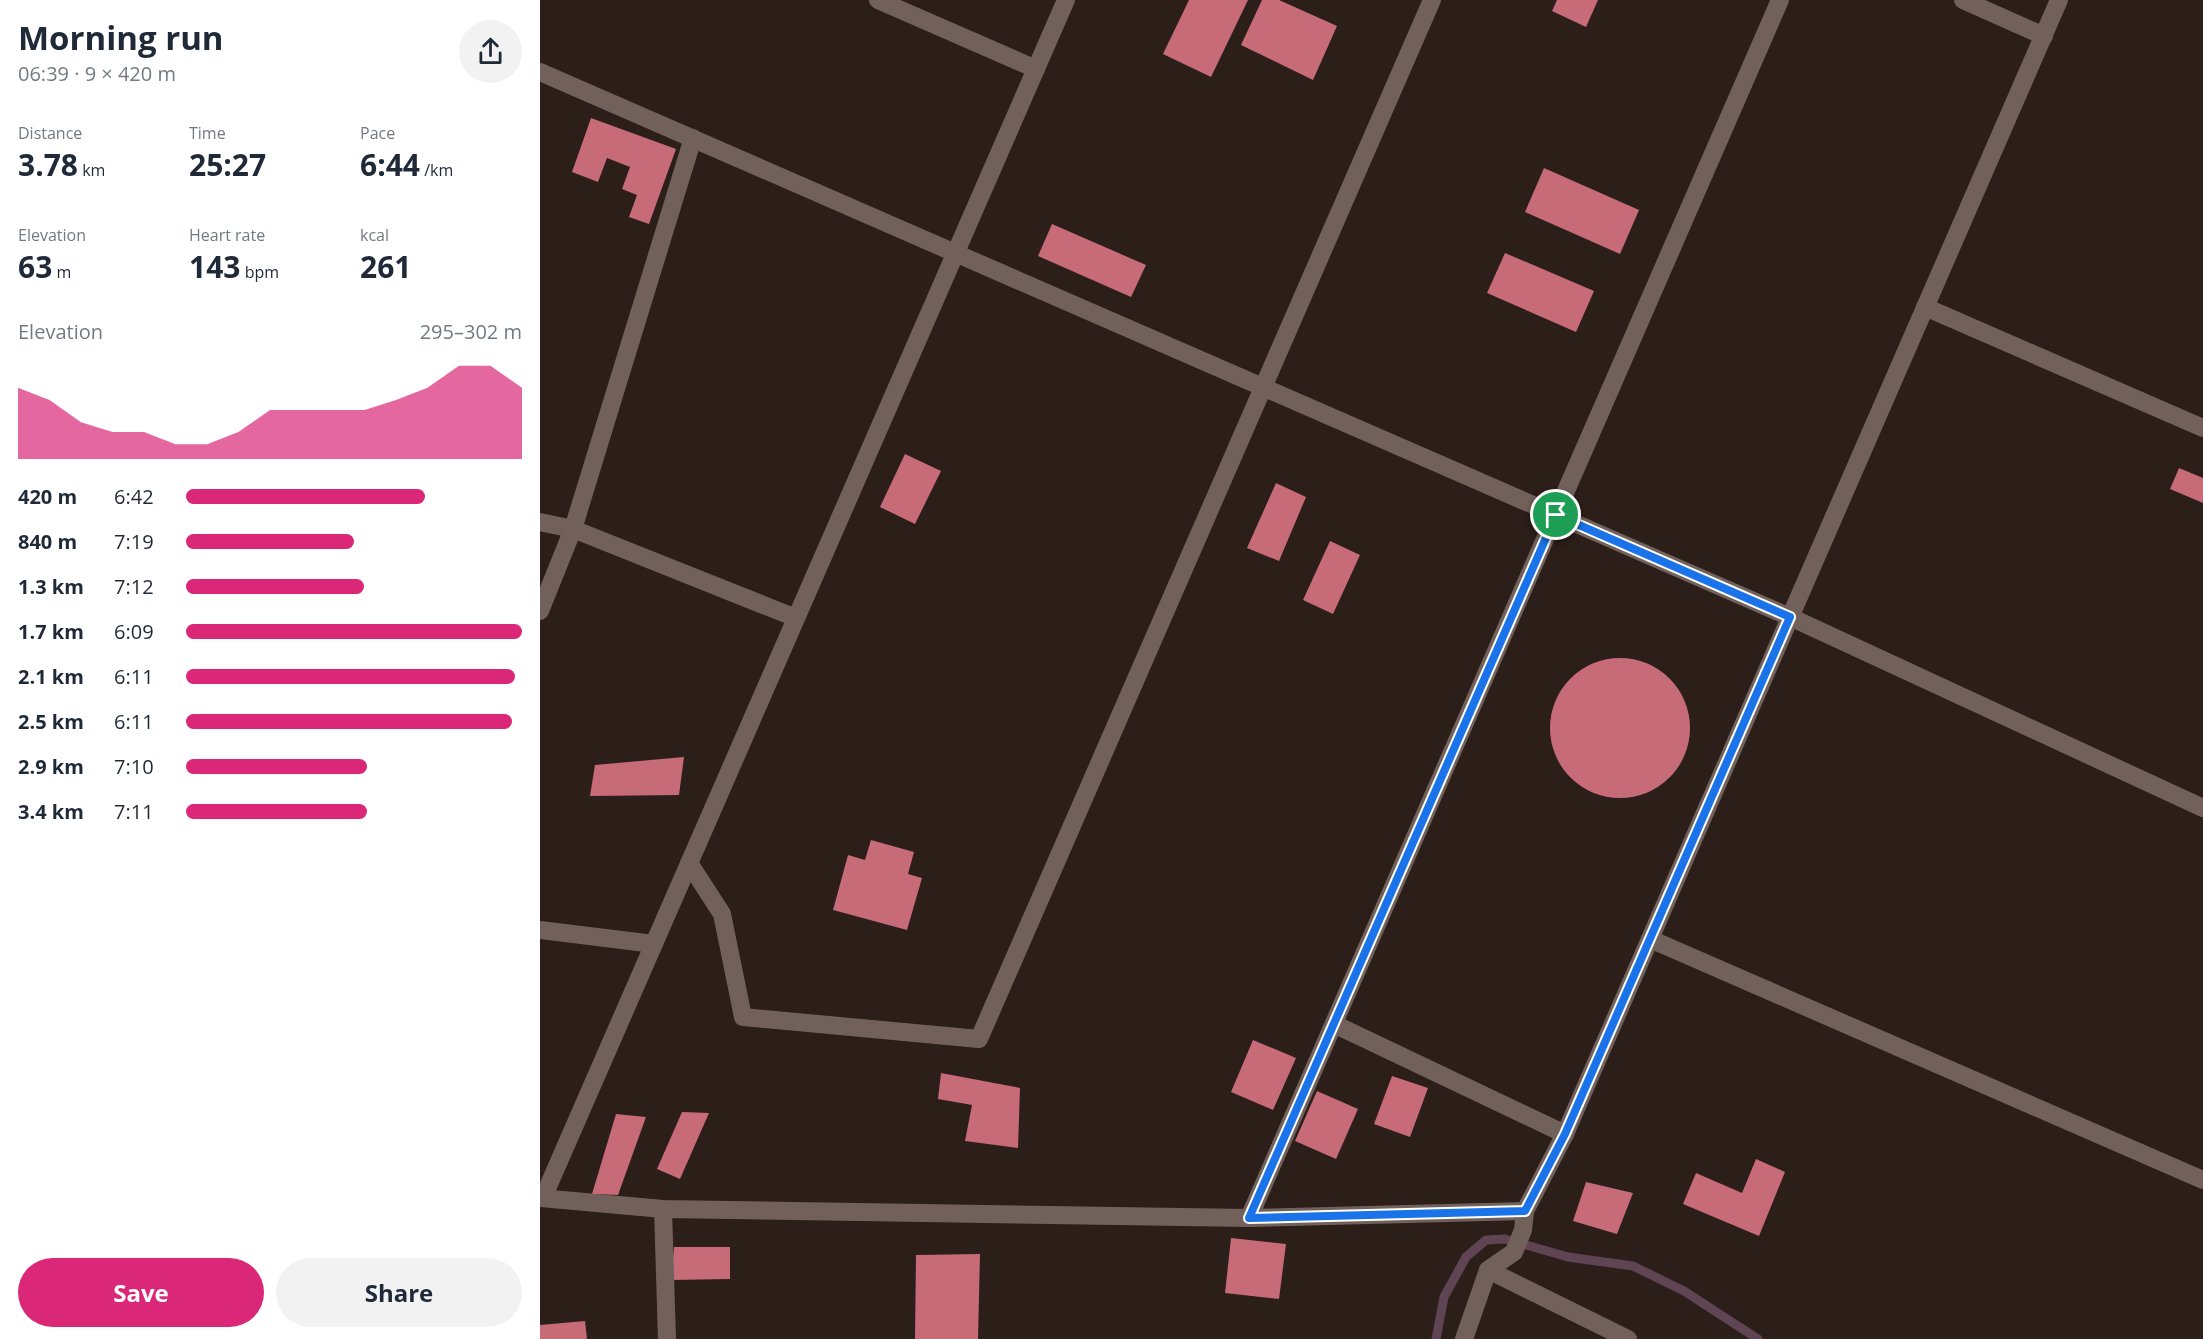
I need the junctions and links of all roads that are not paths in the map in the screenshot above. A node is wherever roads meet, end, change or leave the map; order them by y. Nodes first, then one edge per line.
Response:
1 (878, 0) edge
2 (1066, 0) edge
3 (1432, 0) edge
4 (1780, 0) edge
5 (1963, 0) edge
6 (2059, 0) edge
7 (2044, 36) junction
8 (1036, 69) junction
9 (540, 72) edge
10 (693, 138) junction
11 (955, 253) junction
12 (1925, 307) junction
13 (1263, 387) junction
14 (2203, 428) edge
15 (1556, 515) junction
16 (540, 522) edge
17 (573, 529) junction
18 (540, 611) edge
19 (1790, 617) junction
20 (796, 618) junction
21 (2203, 808) edge
22 (689, 863) junction
23 (540, 930) edge
24 (1650, 939) junction
25 (654, 944) junction
26 (1334, 1024) junction
27 (1565, 1134) junction
28 (2203, 1180) edge
29 (541, 1198) edge
30 (663, 1209) junction
31 (1525, 1211) junction
32 (1249, 1218) junction
33 (1488, 1270) junction
34 (667, 1339) edge
35 (1464, 1339) edge
36 (1628, 1339) edge

1 - 8 street
2 - 8 street
3 - 13 street
4 - 15 street
5 - 7 street
6 - 7 street
7 - 12 street
8 - 11 street
9 - 10 street
10 - 11 street
10 - 17 street
11 - 13 street
11 - 20 street
12 - 14 street
12 - 19 street
13 - 15 street
13 - 22 street
15 - 19 street
15 - 26 street
16 - 17 street
17 - 18 street
17 - 20 street
19 - 21 street
19 - 24 street
20 - 22 street
22 - 25 street
23 - 25 street
24 - 27 street
24 - 28 street
25 - 29 street
26 - 27 street
26 - 32 street
27 - 31 street
29 - 30 street
30 - 32 street
30 - 34 street
31 - 32 street
31 - 33 street
33 - 35 street
33 - 36 street

